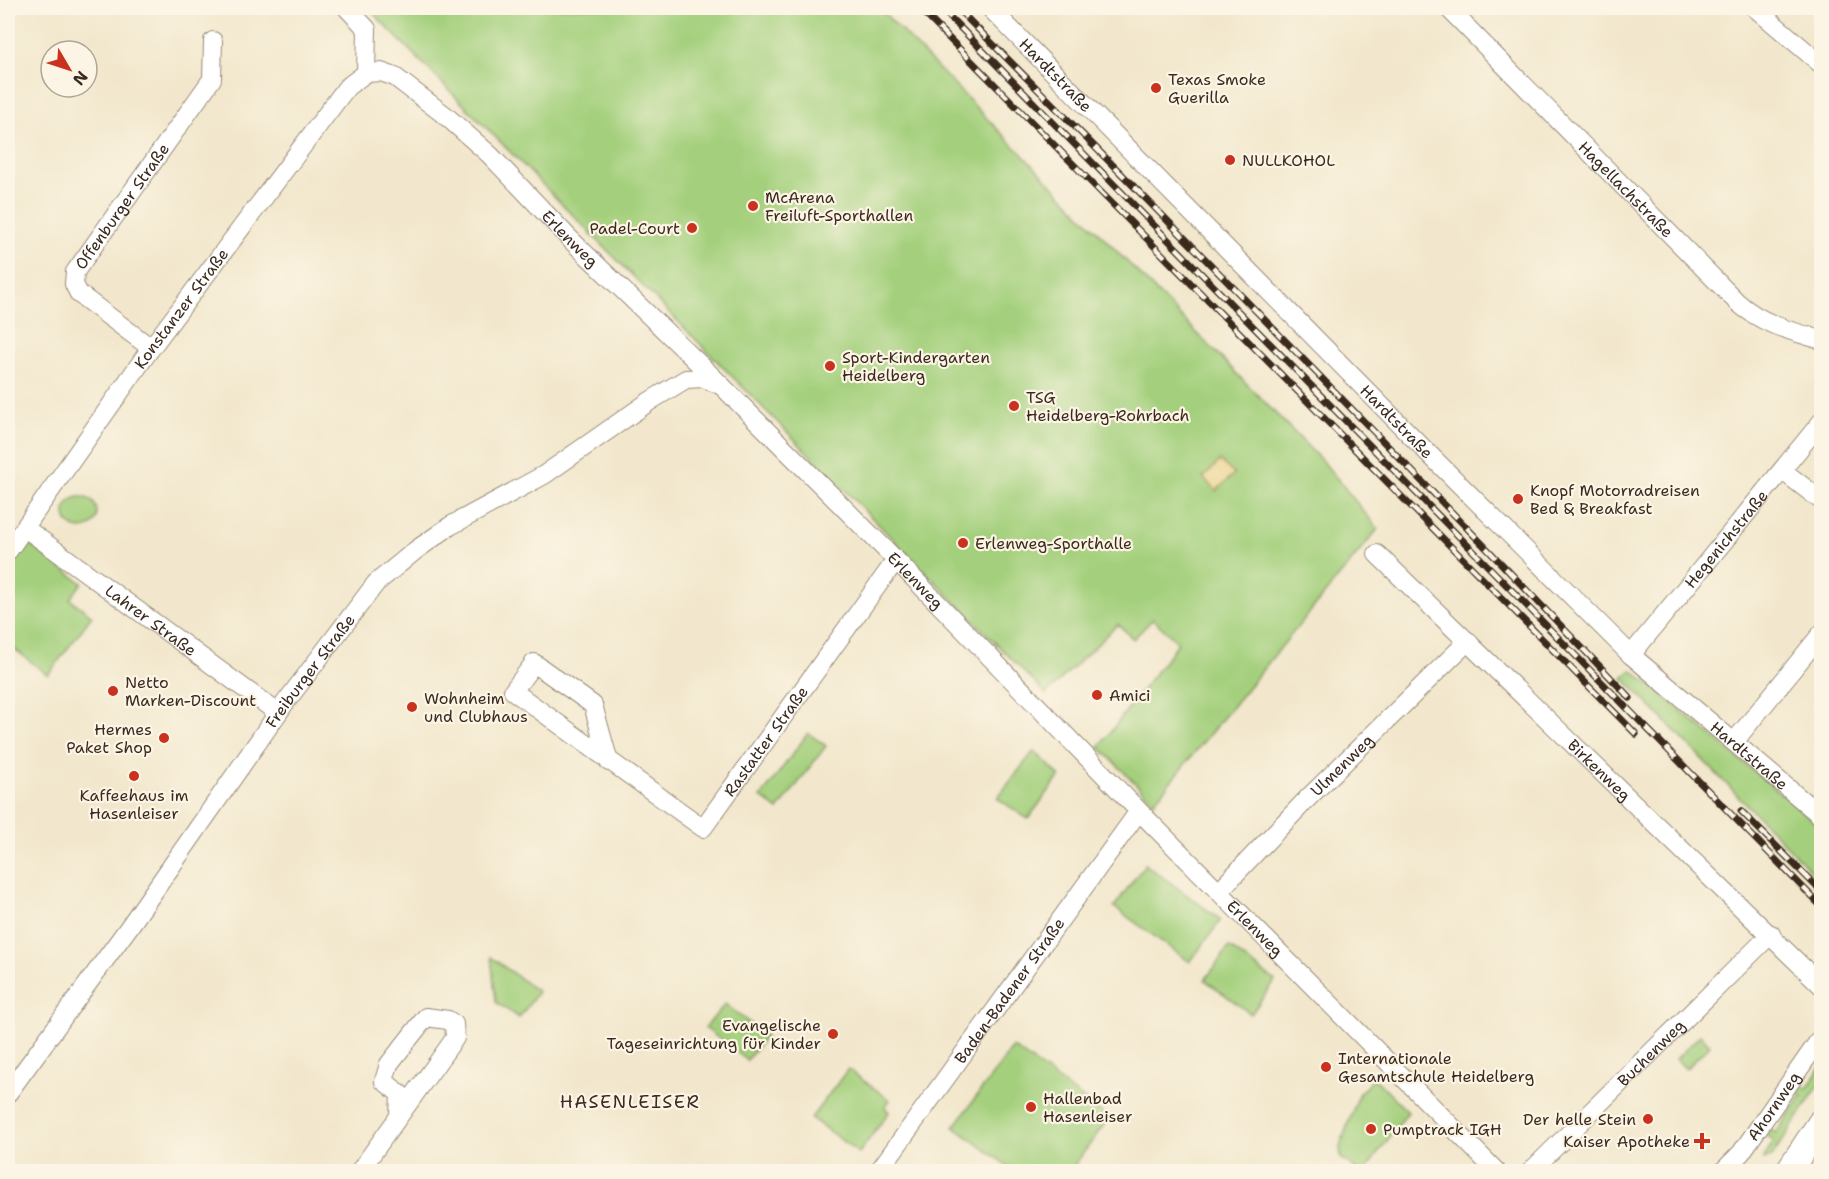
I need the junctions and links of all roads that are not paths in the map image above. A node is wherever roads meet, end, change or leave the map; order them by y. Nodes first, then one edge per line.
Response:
1 (347, 8) edge
2 (990, 8) edge
3 (1448, 8) edge
4 (1755, 8) edge
5 (213, 41) dead end
6 (1821, 65) edge
7 (366, 74) junction
8 (1821, 340) edge
9 (152, 348) junction
10 (721, 385) junction
11 (1821, 421) edge
12 (1783, 471) junction
13 (1821, 501) edge
14 (25, 528) junction
15 (8, 551) edge
16 (1377, 554) dead end
17 (896, 560) junction
18 (1821, 633) edge
19 (1468, 641) junction
20 (1631, 655) junction
21 (278, 713) junction
22 (1734, 742) junction
23 (609, 762) junction
24 (1138, 811) junction
25 (1821, 817) edge
26 (1219, 891) junction
27 (1771, 934) junction
28 (1821, 986) edge
29 (1821, 1036) edge
30 (8, 1093) edge
31 (399, 1116) junction
32 (1821, 1121) edge
33 (359, 1172) edge
34 (878, 1172) edge
35 (1497, 1172) edge
36 (1530, 1172) edge
37 (1722, 1172) edge
38 (1788, 1172) edge

1 - 7 street
2 - 20 street, Hardtstraße
3 - 8 street, Hagellachstraße
4 - 6 street
5 - 9 street, Offenburger Straße
7 - 9 street, Konstanzer Straße
7 - 10 street, Erlenweg
9 - 14 street, Konstanzer Straße
10 - 17 street, Erlenweg
10 - 21 street, Freiburger Straße
11 - 12 street, Hegenichstraße
12 - 13 street
12 - 20 street, Hegenichstraße
14 - 15 street, Konstanzer Straße
14 - 21 street, Lahrer Straße
16 - 19 street, Birkenweg
17 - 23 street, Rastatter Straße
17 - 24 street, Erlenweg
18 - 22 street
19 - 26 street, Ulmenweg
19 - 27 street, Birkenweg
20 - 22 street, Hardtstraße
21 - 30 street, Freiburger Straße
22 - 25 street, Hardtstraße
23 - 23 street, Rastatter Straße
24 - 26 street, Erlenweg
24 - 34 street, Baden-Badener Straße
26 - 35 street, Erlenweg
27 - 28 street, Birkenweg
27 - 36 street, Buchenweg
29 - 37 street, Ahornweg
31 - 31 street
31 - 33 street
32 - 38 street

